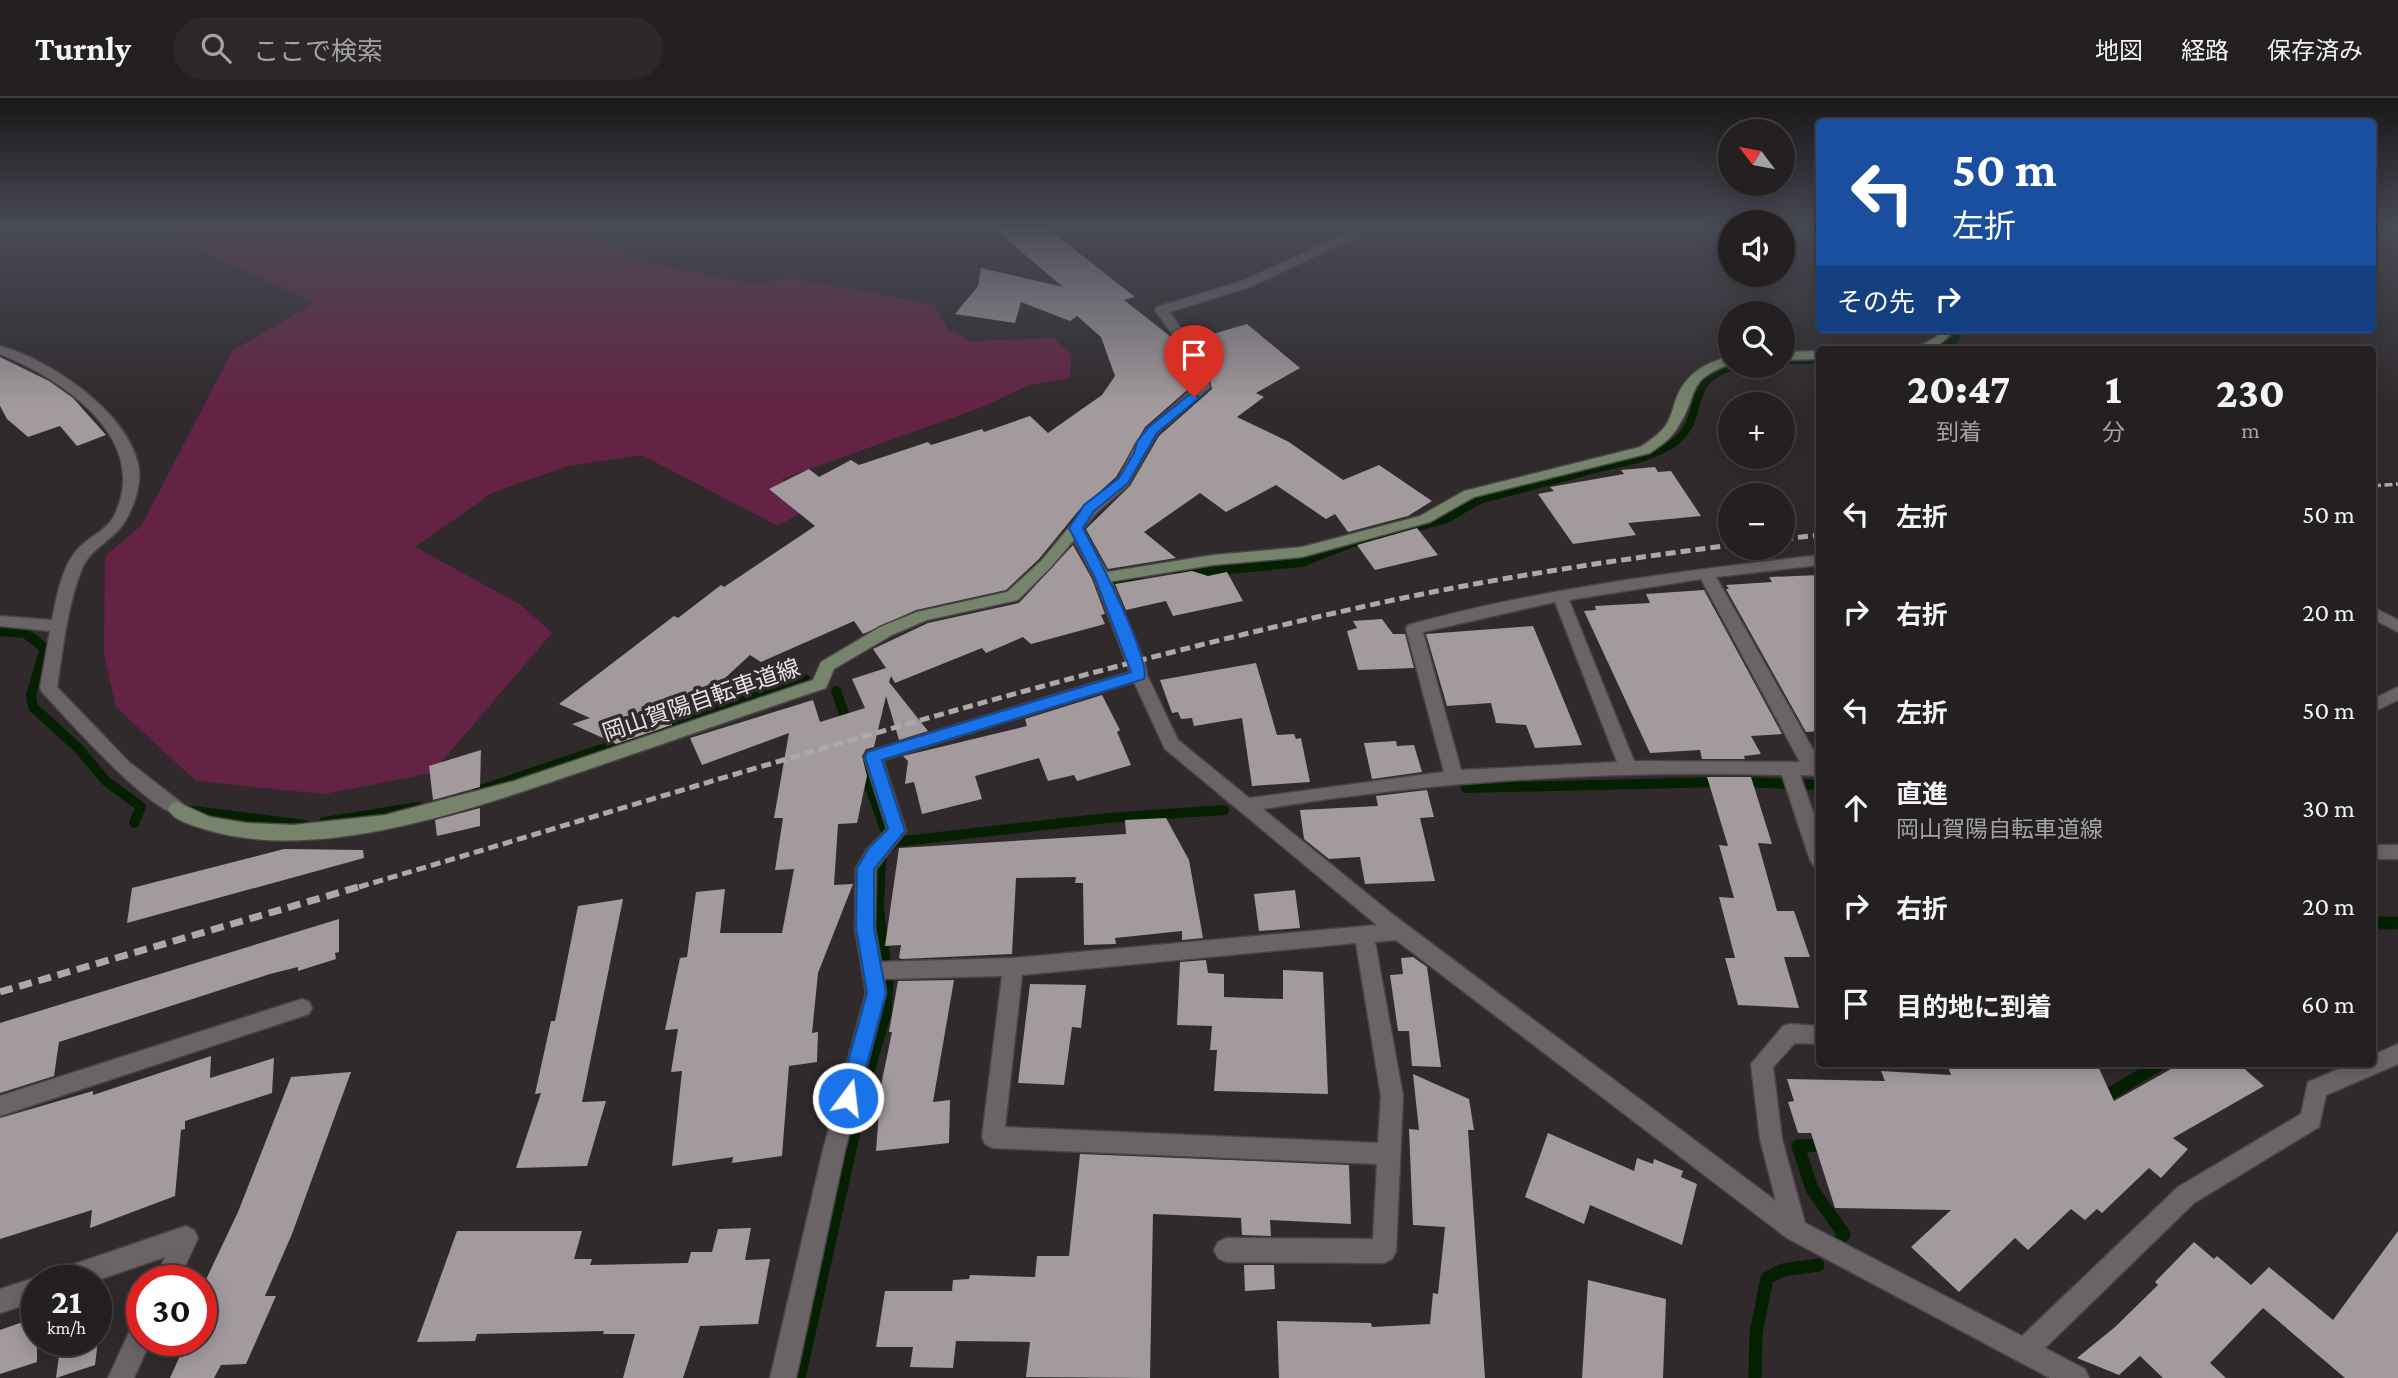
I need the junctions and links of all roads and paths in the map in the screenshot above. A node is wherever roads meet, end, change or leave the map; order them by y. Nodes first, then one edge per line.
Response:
1 (1237, 287) edge
2 (1945, 333) edge
3 (1927, 346) edge
4 (0, 350) edge
5 (1816, 355) edge
6 (1795, 356) edge
7 (1718, 364) edge
8 (1076, 528) junction
9 (1816, 559) edge
10 (1706, 573) junction
11 (1102, 578) junction
12 (1560, 596) junction
13 (2376, 614) edge
14 (0, 621) edge
15 (58, 626) junction
16 (2398, 627) edge
17 (1139, 675) junction
18 (2398, 693) edge
19 (2376, 704) edge
20 (1816, 769) edge
21 (1629, 770) junction
22 (1454, 777) junction
23 (1792, 779) junction
24 (1246, 805) junction
25 (177, 809) joint
26 (1816, 848) edge
27 (2376, 852) edge
28 (2398, 852) edge
29 (1400, 931) junction
30 (1364, 934) junction
31 (1013, 967) junction
32 (882, 970) junction
33 (302, 1008) dead end
34 (1816, 1035) edge
35 (2398, 1054) edge
36 (2376, 1061) edge
37 (2358, 1067) edge
38 (0, 1106) edge
39 (1390, 1154) junction
40 (1796, 1230) junction
41 (1226, 1250) dead end
42 (107, 1265) edge
43 (173, 1265) edge
44 (21, 1294) edge
45 (0, 1301) edge
46 (2023, 1352) junction
47 (131, 1356) edge
48 (121, 1378) edge
49 (782, 1378) edge
50 (2076, 1378) edge

1 - 8 street
2 - 3 main road
4 - 15 street
5 - 6 main road
7 - 11 main road
8 - 11 main road
8 - 25 main road, 岡山賀陽自転車道線
9 - 10 street
10 - 12 street
10 - 20 street
11 - 17 street
12 - 21 street
12 - 22 street
13 - 16 street
14 - 15 street
15 - 25 street
17 - 24 street
17 - 32 street
18 - 19 street
20 - 23 street
21 - 22 street
21 - 23 street
22 - 24 street
23 - 26 street
24 - 29 street
27 - 28 street
29 - 30 street
29 - 40 street
30 - 31 street
30 - 39 street
31 - 32 street
31 - 39 street
32 - 49 street
33 - 38 street
34 - 40 street
35 - 36 street
37 - 46 street
39 - 41 street
40 - 46 street
42 - 43 street
44 - 45 street
46 - 50 street
47 - 48 street

